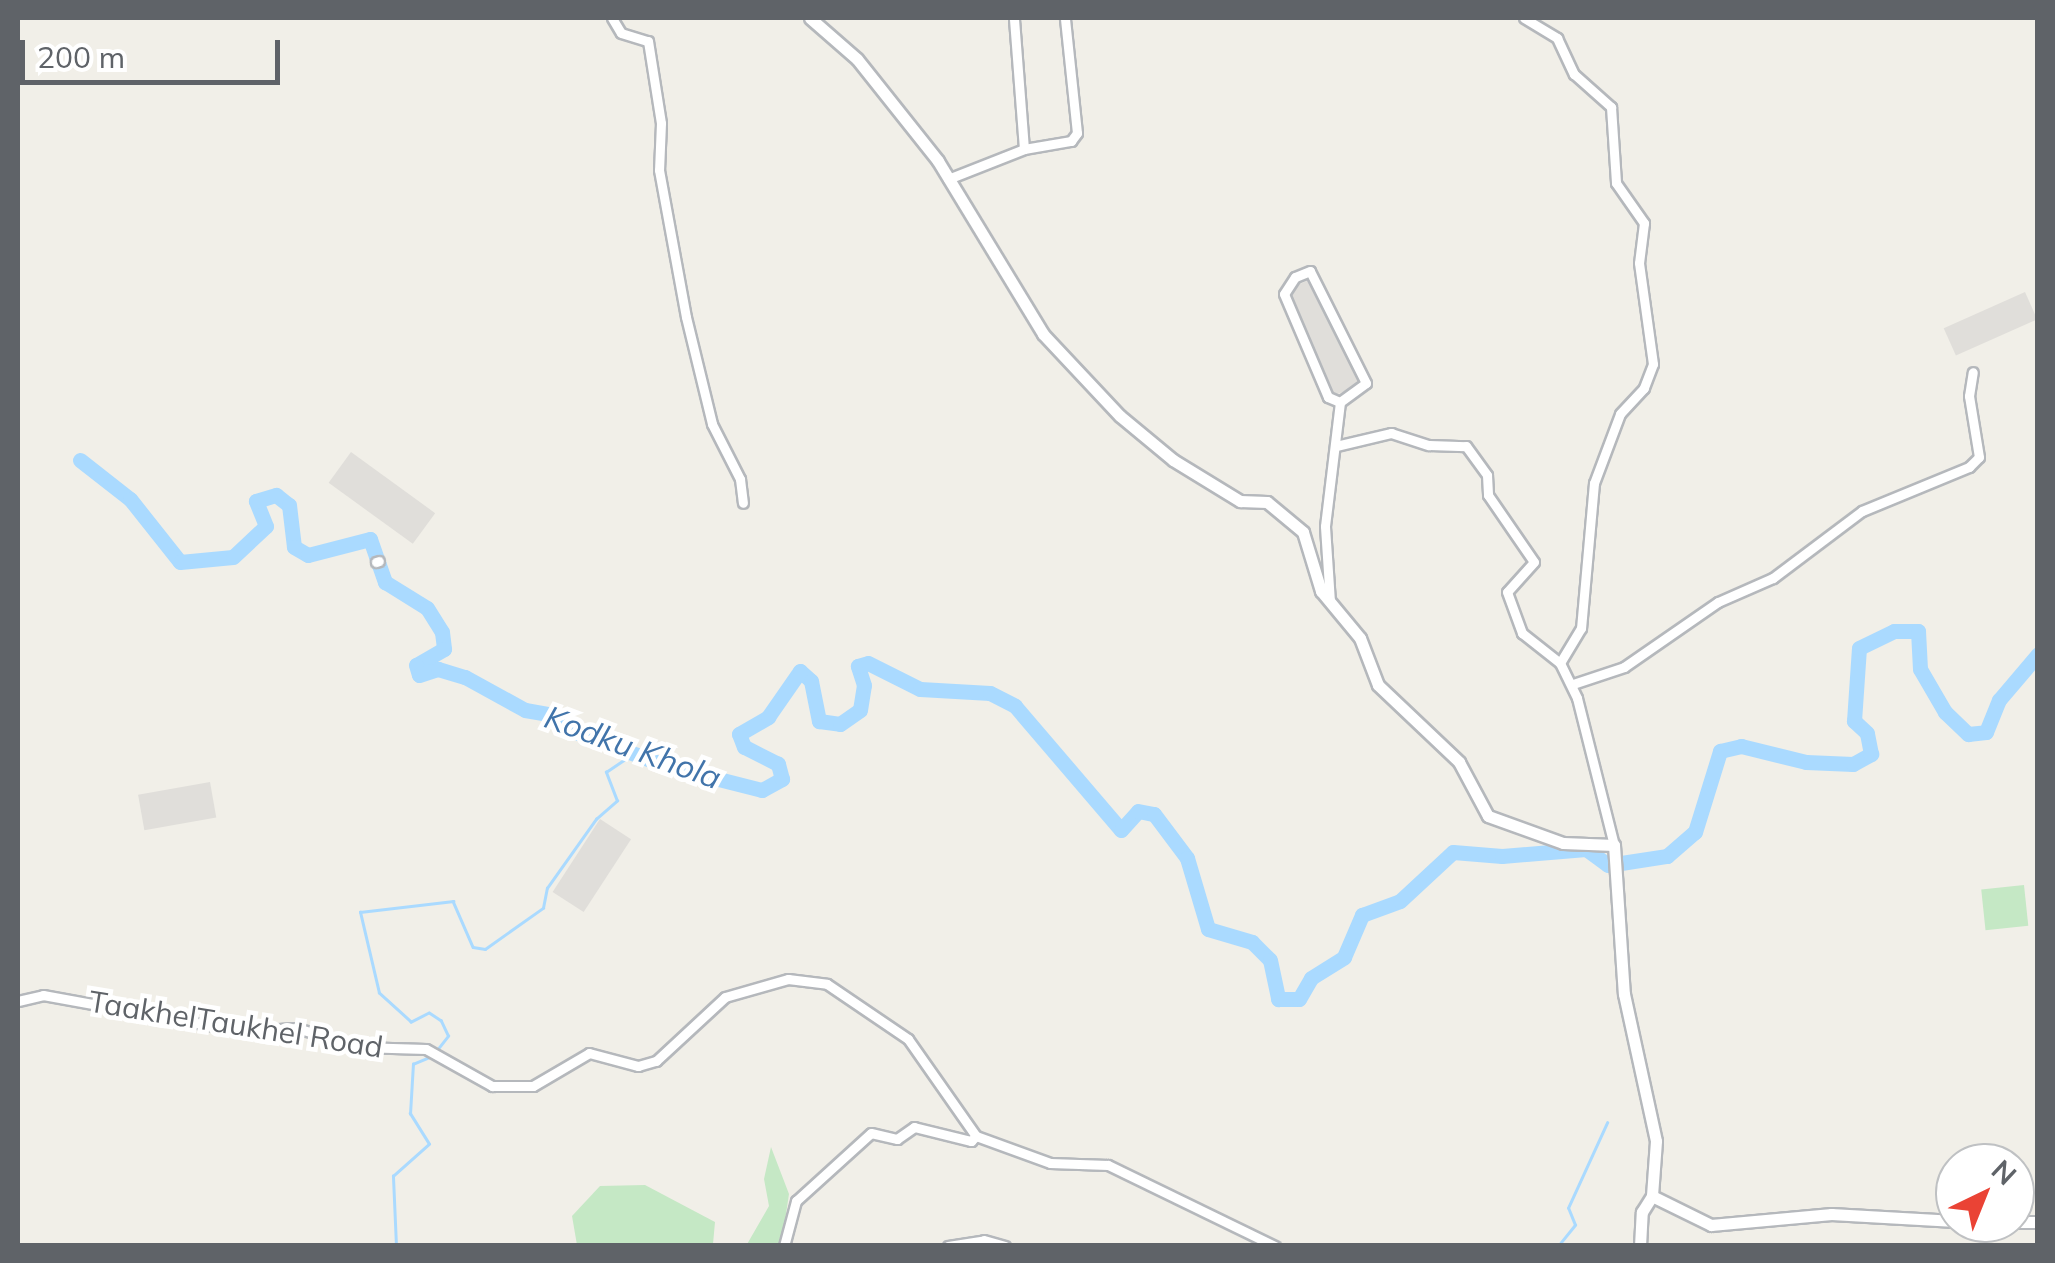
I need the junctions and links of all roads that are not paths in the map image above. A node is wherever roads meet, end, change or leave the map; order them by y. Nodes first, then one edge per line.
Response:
1 (612, 18) edge
2 (810, 18) edge
3 (1014, 18) edge
4 (1065, 18) edge
5 (1524, 18) edge
6 (1024, 148) junction
7 (948, 179) junction
8 (1973, 372) dead end
9 (1340, 402) junction
10 (1336, 446) junction
11 (743, 503) dead end
12 (1330, 602) junction
13 (1560, 663) junction
14 (1573, 684) junction
15 (1616, 849) junction
16 (18, 1001) edge
17 (976, 1136) junction
18 (1652, 1196) junction
19 (1935, 1220) edge
20 (784, 1246) edge
21 (948, 1246) edge
22 (1006, 1246) edge
23 (1275, 1246) edge
24 (1640, 1246) edge

1 - 11 street
2 - 7 street
3 - 6 street
4 - 6 street
5 - 13 street
6 - 7 street
7 - 12 street
8 - 14 street
9 - 9 street
9 - 10 street
10 - 12 street
10 - 13 street
12 - 15 street
13 - 14 street
14 - 15 street
15 - 18 street
16 - 17 street, TaakhelTaukhel Road
17 - 20 street
17 - 23 street
18 - 19 street
18 - 24 street
21 - 22 street

